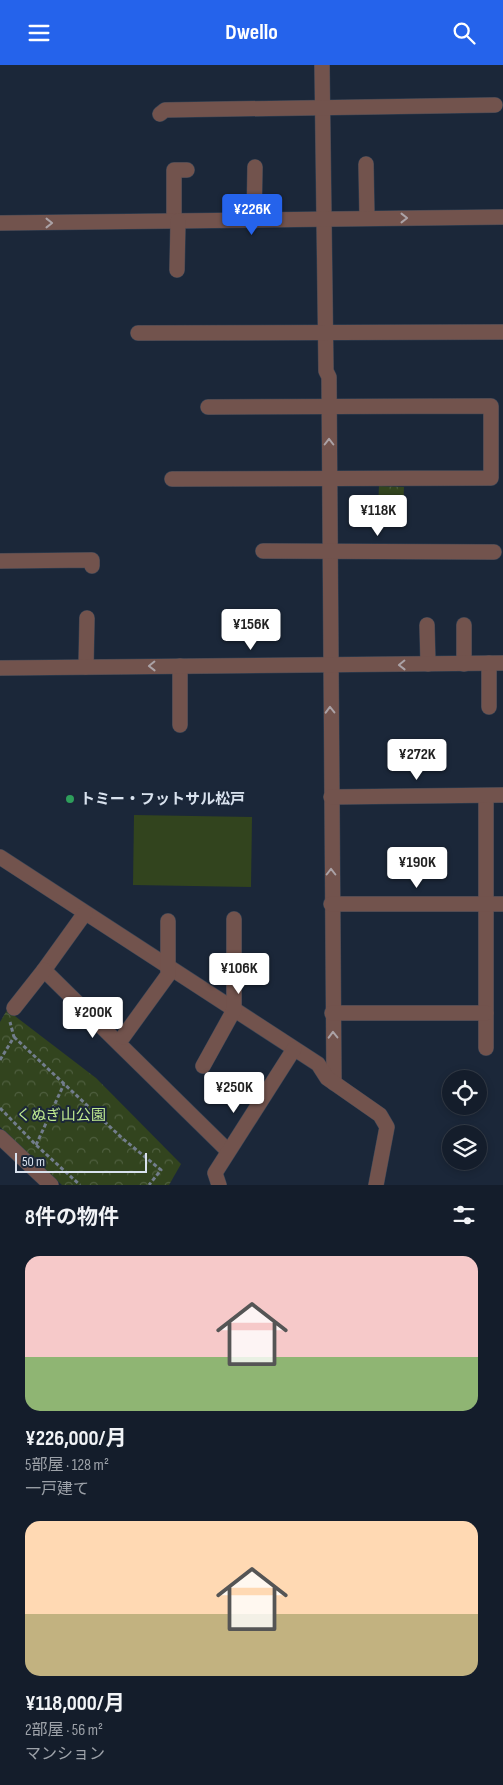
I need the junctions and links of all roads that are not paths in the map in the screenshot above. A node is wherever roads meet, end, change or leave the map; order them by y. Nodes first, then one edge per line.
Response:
1 (322, 65) edge
2 (495, 105) dead end
3 (323, 107) junction
4 (160, 114) dead end
5 (366, 164) dead end
6 (255, 167) dead end
7 (186, 170) dead end
8 (503, 217) edge
9 (367, 218) junction
10 (326, 220) junction
11 (176, 221) junction
12 (254, 221) junction
13 (0, 223) edge
14 (176, 270) dead end
15 (503, 332) edge
16 (138, 333) dead end
17 (326, 334) junction
18 (208, 407) dead end
19 (329, 407) junction
20 (172, 479) dead end
21 (330, 480) junction
22 (263, 551) dead end
23 (329, 552) junction
24 (494, 552) dead end
25 (0, 561) edge
26 (92, 566) dead end
27 (87, 618) dead end
28 (427, 625) dead end
29 (464, 625) dead end
30 (496, 663) edge
31 (428, 664) junction
32 (464, 664) junction
33 (180, 666) junction
34 (329, 666) junction
35 (86, 667) junction
36 (0, 668) edge
37 (489, 707) dead end
38 (180, 725) dead end
39 (503, 795) edge
40 (486, 796) junction
41 (331, 797) junction
42 (0, 857) edge
43 (331, 904) junction
44 (486, 904) junction
45 (503, 904) edge
46 (85, 913) junction
47 (234, 919) dead end
48 (168, 921) dead end
49 (168, 967) junction
50 (44, 970) junction
51 (14, 1008) road end
52 (234, 1009) junction
53 (332, 1013) junction
54 (486, 1013) junction
55 (123, 1037) dead end
56 (486, 1048) dead end
57 (294, 1049) junction
58 (203, 1066) dead end
59 (334, 1083) junction
60 (0, 1137) edge
61 (228, 1151) junction
62 (51, 1185) edge
63 (219, 1185) edge
64 (376, 1185) edge

1 - 3 street
2 - 3 street
3 - 4 street
3 - 10 street
5 - 9 street
6 - 12 street
7 - 11 street
9 -> 8 street
9 - 10 street
10 - 12 street
10 - 17 street
11 - 12 street
13 -> 11 street
11 - 14 street
15 - 17 street
16 - 17 street
17 - 19 street
18 - 19 street
21 -> 19 street
19 - 21 street
20 - 21 street
21 - 23 street
22 - 23 street
23 - 24 street
23 - 34 street
25 - 26 street
27 - 35 street
28 - 31 street
29 - 32 street
30 - 32 street
30 - 37 street
31 - 32 street
31 -> 34 street
33 - 34 street
33 -> 35 street
33 - 38 street
41 -> 34 street
35 - 36 street
39 - 40 street
40 - 41 street
40 - 44 street
43 -> 41 street
42 - 46 street
43 - 44 street
43 - 53 street
44 - 45 street
44 - 54 street
46 - 49 street
46 - 50 street
47 - 52 street
48 - 49 street
49 - 52 street
49 - 55 street
50 - 51 street
50 - 61 street
52 - 57 street
52 - 58 street
53 - 54 street
59 -> 53 street
54 - 56 street
57 - 59 street
57 - 61 street
59 - 64 street
60 - 62 street
61 - 63 street

